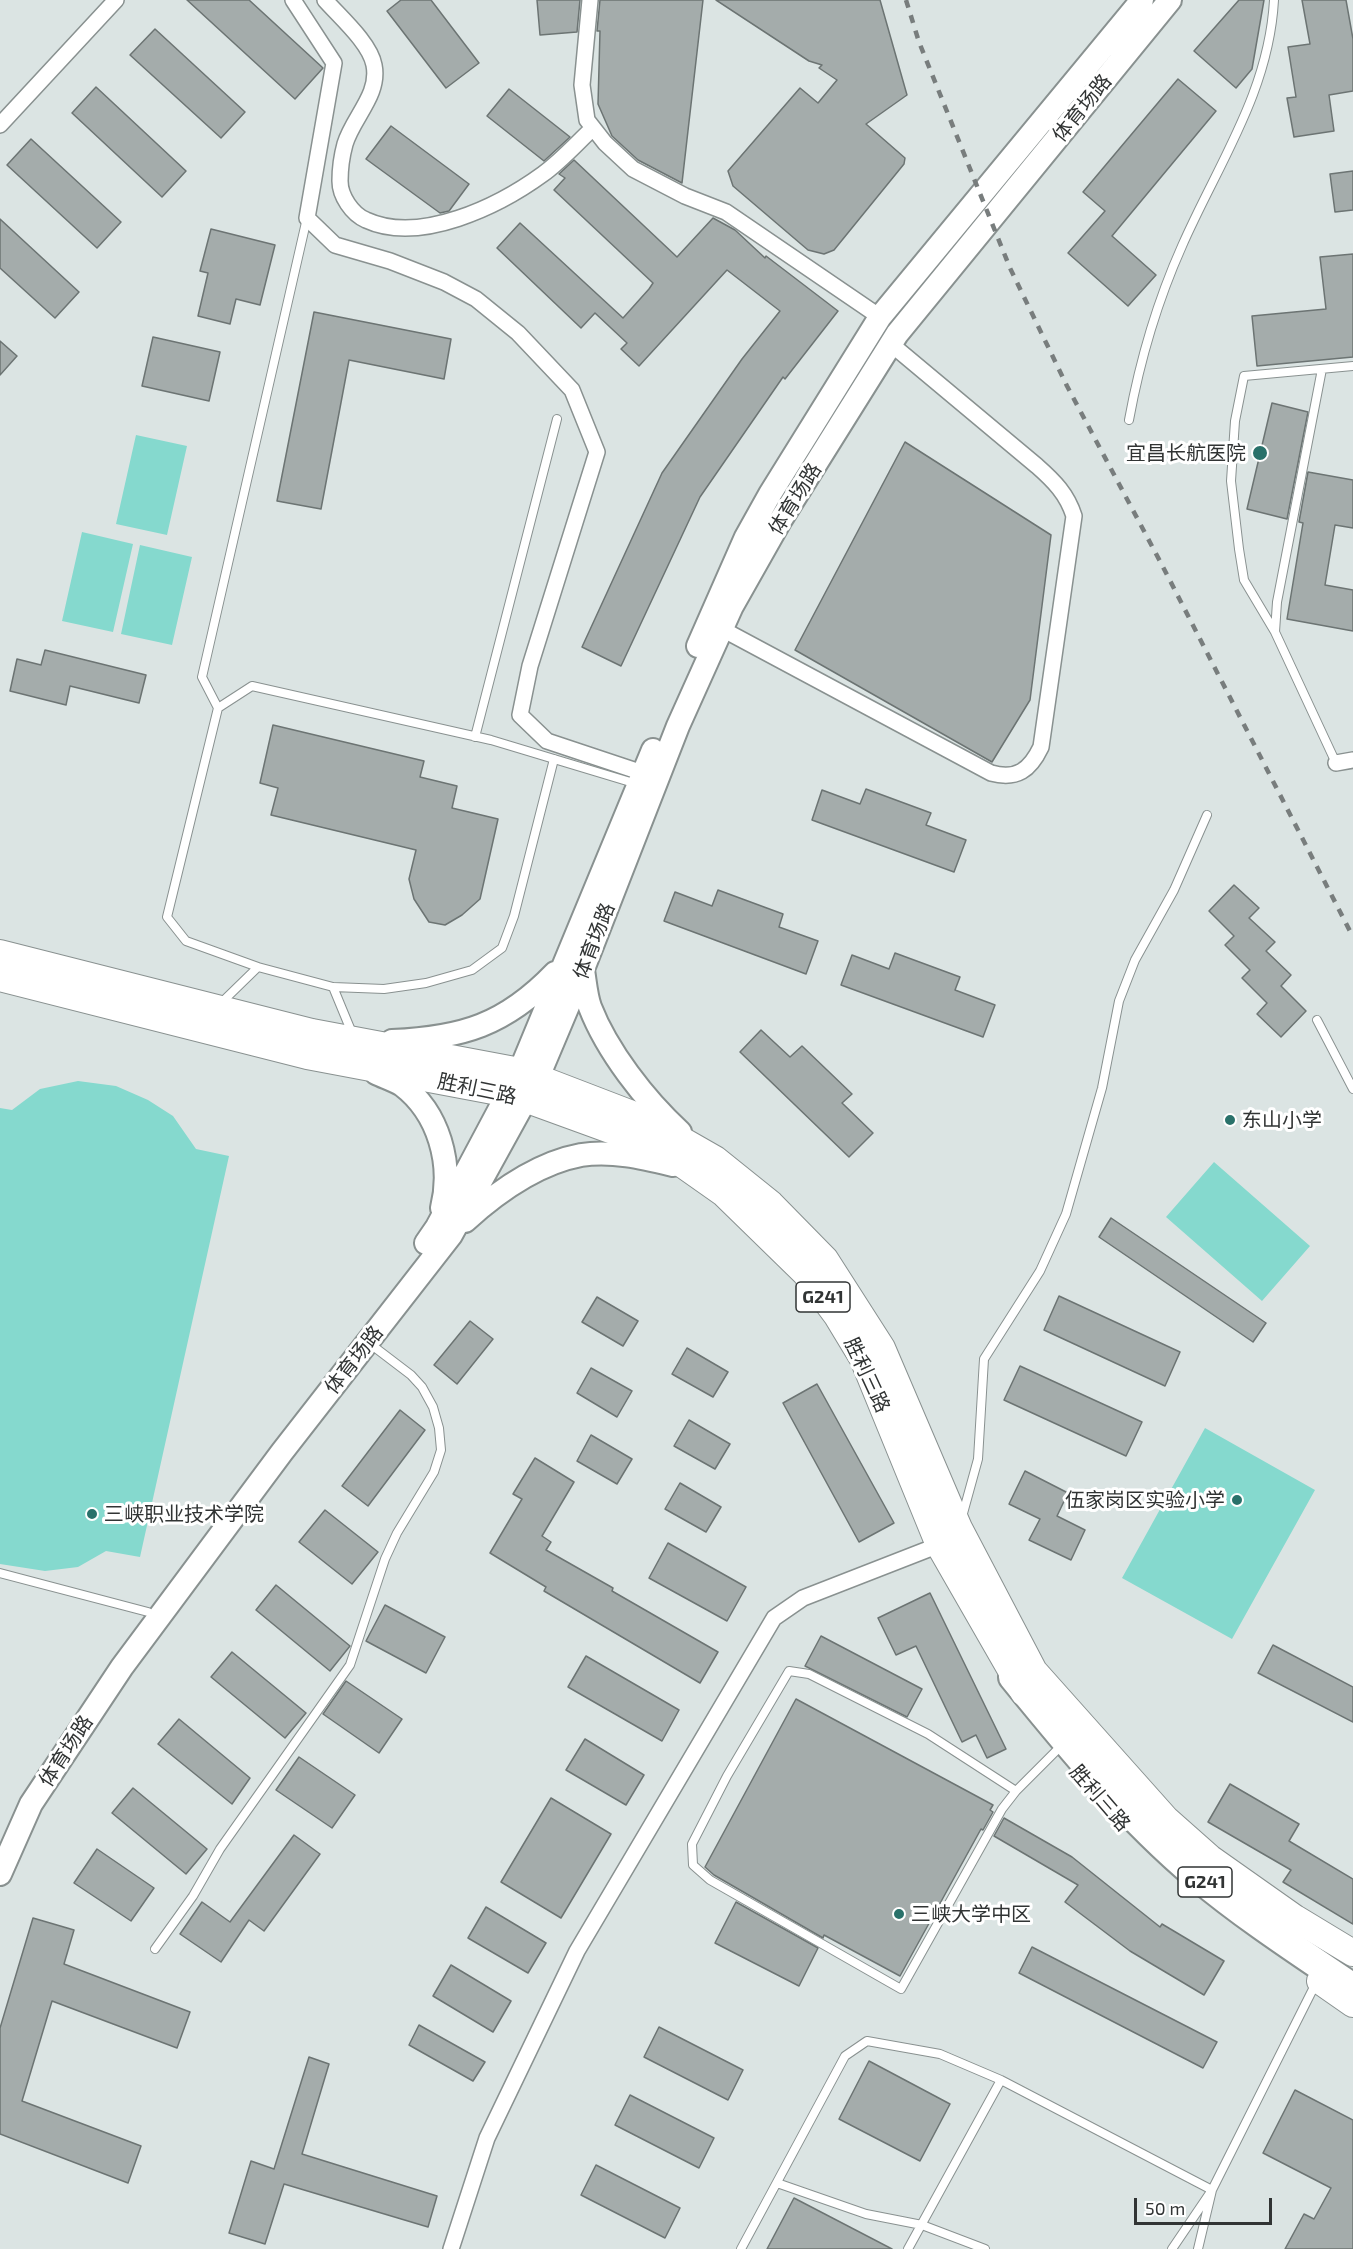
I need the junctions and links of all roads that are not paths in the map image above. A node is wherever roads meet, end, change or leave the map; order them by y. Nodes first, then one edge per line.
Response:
1 (116, 0) edge
2 (293, 0) edge
3 (326, 0) edge
4 (590, 0) edge
5 (1142, 0) edge
6 (1170, 0) edge
7 (1274, 0) edge
8 (0, 124) edge
9 (593, 128) junction
10 (307, 219) junction
11 (880, 317) junction
12 (891, 344) junction
13 (1353, 366) edge
14 (1322, 369) junction
15 (557, 419) dead end
16 (1129, 420) dead end
17 (722, 629) junction
18 (1275, 632) junction
19 (218, 708) junction
20 (475, 737) junction
21 (554, 759) junction
22 (1353, 760) edge
23 (1336, 763) joint
24 (641, 779) junction
25 (1207, 815) dead end
26 (0, 952) edge
27 (258, 967) junction
28 (574, 967) junction
29 (0, 978) edge
30 (333, 987) junction
31 (216, 1008) junction
32 (1317, 1020) dead end
33 (361, 1050) junction
34 (523, 1085) junction
35 (1353, 1089) edge
36 (694, 1159) junction
37 (444, 1231) junction
38 (368, 1342) junction
39 (959, 1528) junction
40 (939, 1545) junction
41 (0, 1573) edge
42 (148, 1612) junction
43 (1024, 1674) junction
44 (1074, 1750) junction
45 (1016, 1791) junction
46 (0, 1844) edge
47 (1, 1871) edge
48 (155, 1949) dead end
49 (1353, 1953) edge
50 (1353, 1970) edge
51 (1318, 1979) junction
52 (1353, 1988) edge
53 (1353, 2004) edge
54 (1001, 2079) junction
55 (777, 2183) junction
56 (1212, 2190) junction
57 (921, 2225) junction
58 (451, 2249) edge
59 (741, 2249) edge
60 (908, 2249) edge
61 (985, 2249) edge
62 (1172, 2249) edge
63 (1198, 2249) edge

1 - 8 street
2 - 10 street
3 - 9 street
4 - 9 street
5 - 11 main road, 体育场路
6 - 12 main road, 体育场路
7 - 16 lane
9 - 11 street
10 - 19 lane
10 - 24 street
11 - 24 main road, 体育场路
12 - 17 main road, 体育场路
12 - 17 street
13 - 14 lane
14 - 18 lane
14 - 18 lane
15 - 20 lane
17 - 28 main road, 体育场路
18 - 23 lane
19 - 20 lane
19 - 27 lane
20 - 21 lane
21 - 24 lane
21 - 30 lane
22 - 23 street
24 - 28 main road, 体育场路
25 - 39 lane
26 - 31 main road, 胜利三路 / G241
27 - 30 lane
27 - 31 lane
28 - 33 main road
28 - 34 main road, 体育场路
28 - 36 main road
29 - 33 main road, 胜利三路 / G241
30 - 33 lane
31 - 33 main road, 胜利三路 / G241
32 - 35 lane
33 - 34 main road, 胜利三路 / G241
33 - 37 main road
34 - 36 main road, 胜利三路 / G241
34 - 37 main road, 体育场路
36 - 37 main road
36 - 39 main road, 胜利三路 / G241
36 - 40 main road, 胜利三路 / G241
37 - 38 main road, 体育场路
37 - 42 main road, 体育场路
38 - 47 main road, 体育场路
38 - 48 lane
39 - 43 main road, 胜利三路 / G241
40 - 43 main road, 胜利三路 / G241
40 - 58 street
41 - 42 lane
42 - 46 main road, 体育场路
43 - 44 highway, G241
43 - 49 main road, 胜利三路 / G241
44 - 45 lane
44 - 50 highway, G241
44 - 51 main road, 胜利三路 / G241
44 - 52 highway, G241
45 - 45 lane
51 - 53 main road, 胜利三路 / G241
51 - 56 lane
54 - 55 lane
54 - 56 lane
54 - 57 lane
55 - 57 lane
55 - 59 lane
56 - 62 lane
56 - 63 lane
57 - 60 lane
57 - 61 lane

